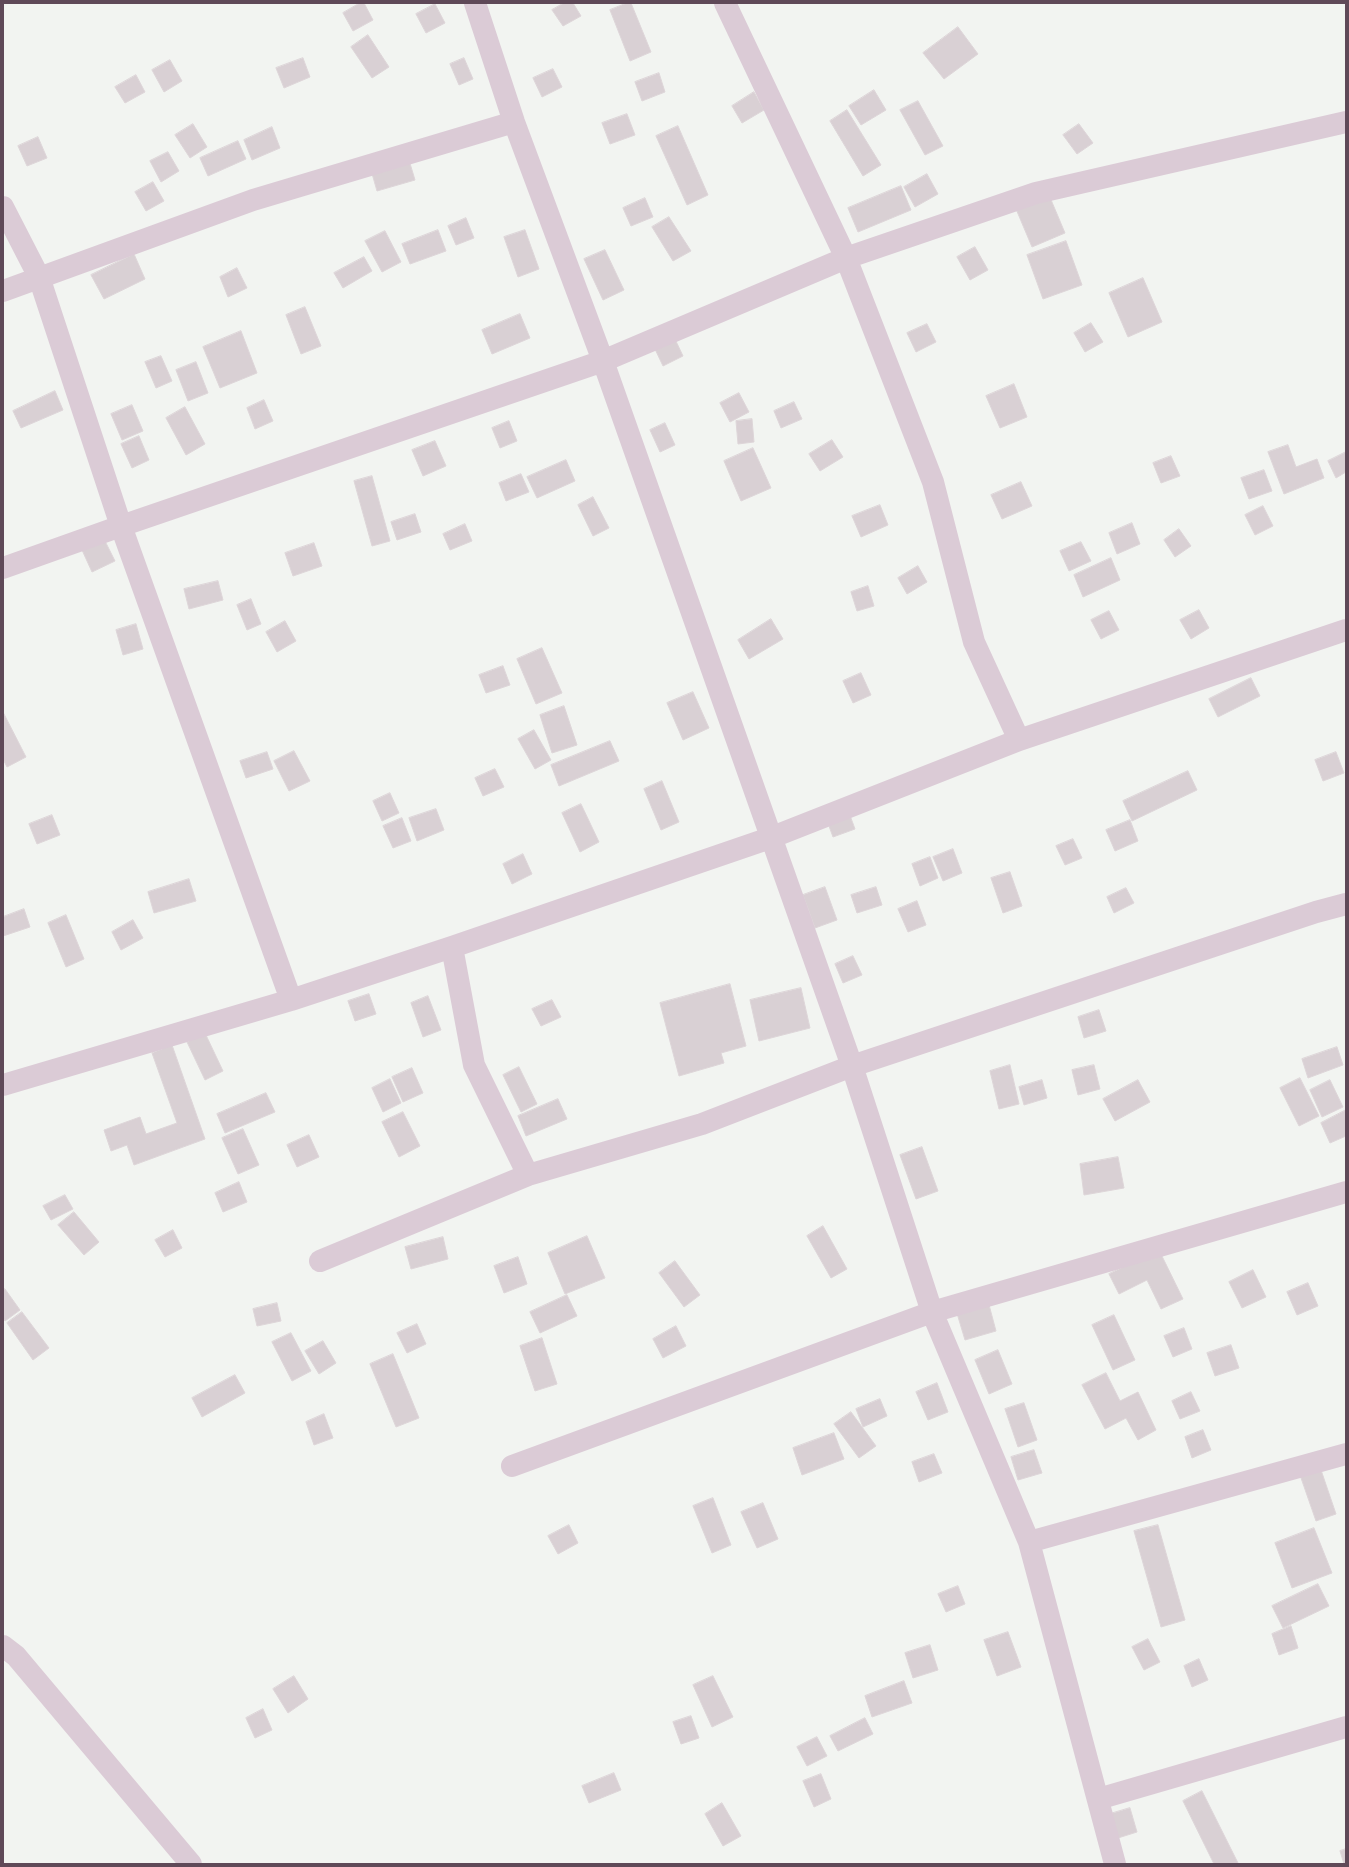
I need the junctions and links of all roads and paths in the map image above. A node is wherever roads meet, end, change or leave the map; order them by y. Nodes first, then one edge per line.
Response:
1 (475, 3) edge
2 (725, 3) edge
3 (514, 122) junction
4 (1346, 122) edge
5 (3, 207) edge
6 (846, 258) junction
7 (39, 277) junction
8 (3, 291) edge
9 (602, 361) junction
10 (121, 526) junction
11 (3, 568) edge
12 (1346, 630) edge
13 (1019, 740) junction
14 (770, 838) junction
15 (1346, 904) edge
16 (452, 947) junction
17 (291, 1000) junction
18 (852, 1066) junction
19 (3, 1085) edge
20 (528, 1175) junction
21 (1346, 1192) edge
22 (320, 1261) dead end
23 (932, 1312) junction
24 (1346, 1454) edge
25 (512, 1466) dead end
26 (1029, 1542) junction
27 (3, 1646) edge
28 (1346, 1727) edge
29 (1098, 1799) junction
30 (191, 1864) edge
31 (1115, 1864) edge

1 - 3 street
2 - 6 street
3 - 7 street
3 - 9 street
4 - 6 street
5 - 7 street
6 - 9 street
6 - 13 street
7 - 8 street
7 - 10 street
9 - 10 street
9 - 14 street
10 - 11 street
10 - 17 street
12 - 13 street
13 - 14 street
14 - 16 street
14 - 18 street
15 - 18 street
16 - 17 street
16 - 20 street
17 - 19 street
18 - 20 street
18 - 23 street
20 - 22 street
21 - 23 street
23 - 25 street
23 - 26 street
24 - 26 street
26 - 29 street
27 - 30 street
28 - 29 street
29 - 31 street

